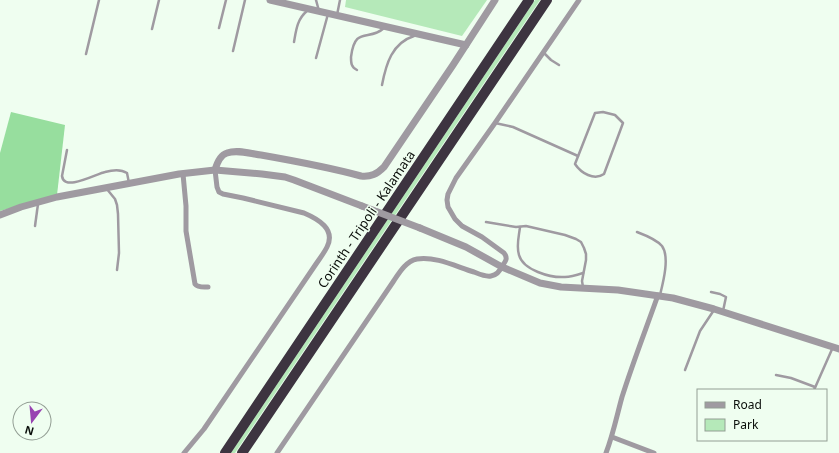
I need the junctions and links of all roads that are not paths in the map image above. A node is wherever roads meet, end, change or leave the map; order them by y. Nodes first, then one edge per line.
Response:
1 (99, 0) edge
2 (159, 0) edge
3 (226, 0) edge
4 (245, 0) edge
5 (270, 0) edge
6 (316, 0) edge
7 (340, 0) edge
8 (495, 0) edge
9 (529, 0) edge
10 (547, 0) edge
11 (579, 0) edge
12 (310, 9) junction
13 (319, 11) junction
14 (329, 14) junction
15 (337, 15) junction
16 (386, 26) junction
17 (219, 28) dead end
18 (152, 29) dead end
19 (418, 34) junction
20 (294, 42) dead end
21 (466, 45) junction
22 (233, 51) dead end
23 (543, 52) junction
24 (86, 54) dead end
25 (316, 58) dead end
26 (559, 65) dead end
27 (357, 70) dead end
28 (382, 85) dead end
29 (495, 123) junction
30 (67, 150) dead end
31 (578, 156) junction
32 (215, 170) junction
33 (183, 174) junction
34 (129, 184) junction
35 (106, 188) junction
36 (38, 202) junction
37 (0, 215) edge
38 (486, 222) dead end
39 (35, 226) dead end
40 (520, 226) junction
41 (637, 232) dead end
42 (502, 267) junction
43 (118, 270) dead end
44 (583, 273) junction
45 (208, 287) dead end
46 (583, 288) junction
47 (711, 292) dead end
48 (659, 295) junction
49 (714, 309) junction
50 (723, 311) junction
51 (836, 348) edge
52 (685, 370) dead end
53 (776, 375) dead end
54 (815, 388) edge
55 (612, 437) junction
56 (226, 451) edge
57 (184, 453) edge
58 (242, 453) edge
59 (277, 453) edge
60 (608, 453) edge
61 (654, 453) edge

1 - 24 lane
2 - 18 lane
3 - 17 lane
4 - 22 lane
5 - 12 street
6 - 13 lane
7 - 15 lane
8 - 21 street
9 - 56 highway, Corinth - Tripoli - Kalamata
10 - 58 highway
11 - 23 street
12 - 13 street
12 - 20 lane
13 - 14 street
14 - 15 street
14 - 25 lane
15 - 16 street
16 - 19 street
16 - 27 lane
19 - 21 street
19 - 28 lane
21 - 32 street
23 - 26 lane
23 - 29 street
29 - 31 lane
29 - 42 street
30 - 34 lane
31 - 31 lane
32 - 33 street
32 - 42 street, bridge
32 - 57 street
33 - 34 street
33 - 45 street
34 - 35 street
35 - 36 street
35 - 43 lane
36 - 37 street
36 - 39 lane
38 - 40 lane
40 - 44 lane
40 - 44 lane
41 - 48 lane
42 - 46 street
42 - 59 street
44 - 46 lane
46 - 48 street
47 - 50 lane
48 - 49 street
48 - 55 street
49 - 50 street
49 - 52 lane
50 - 51 street
51 - 54 lane
53 - 54 lane
55 - 60 street
55 - 61 street

